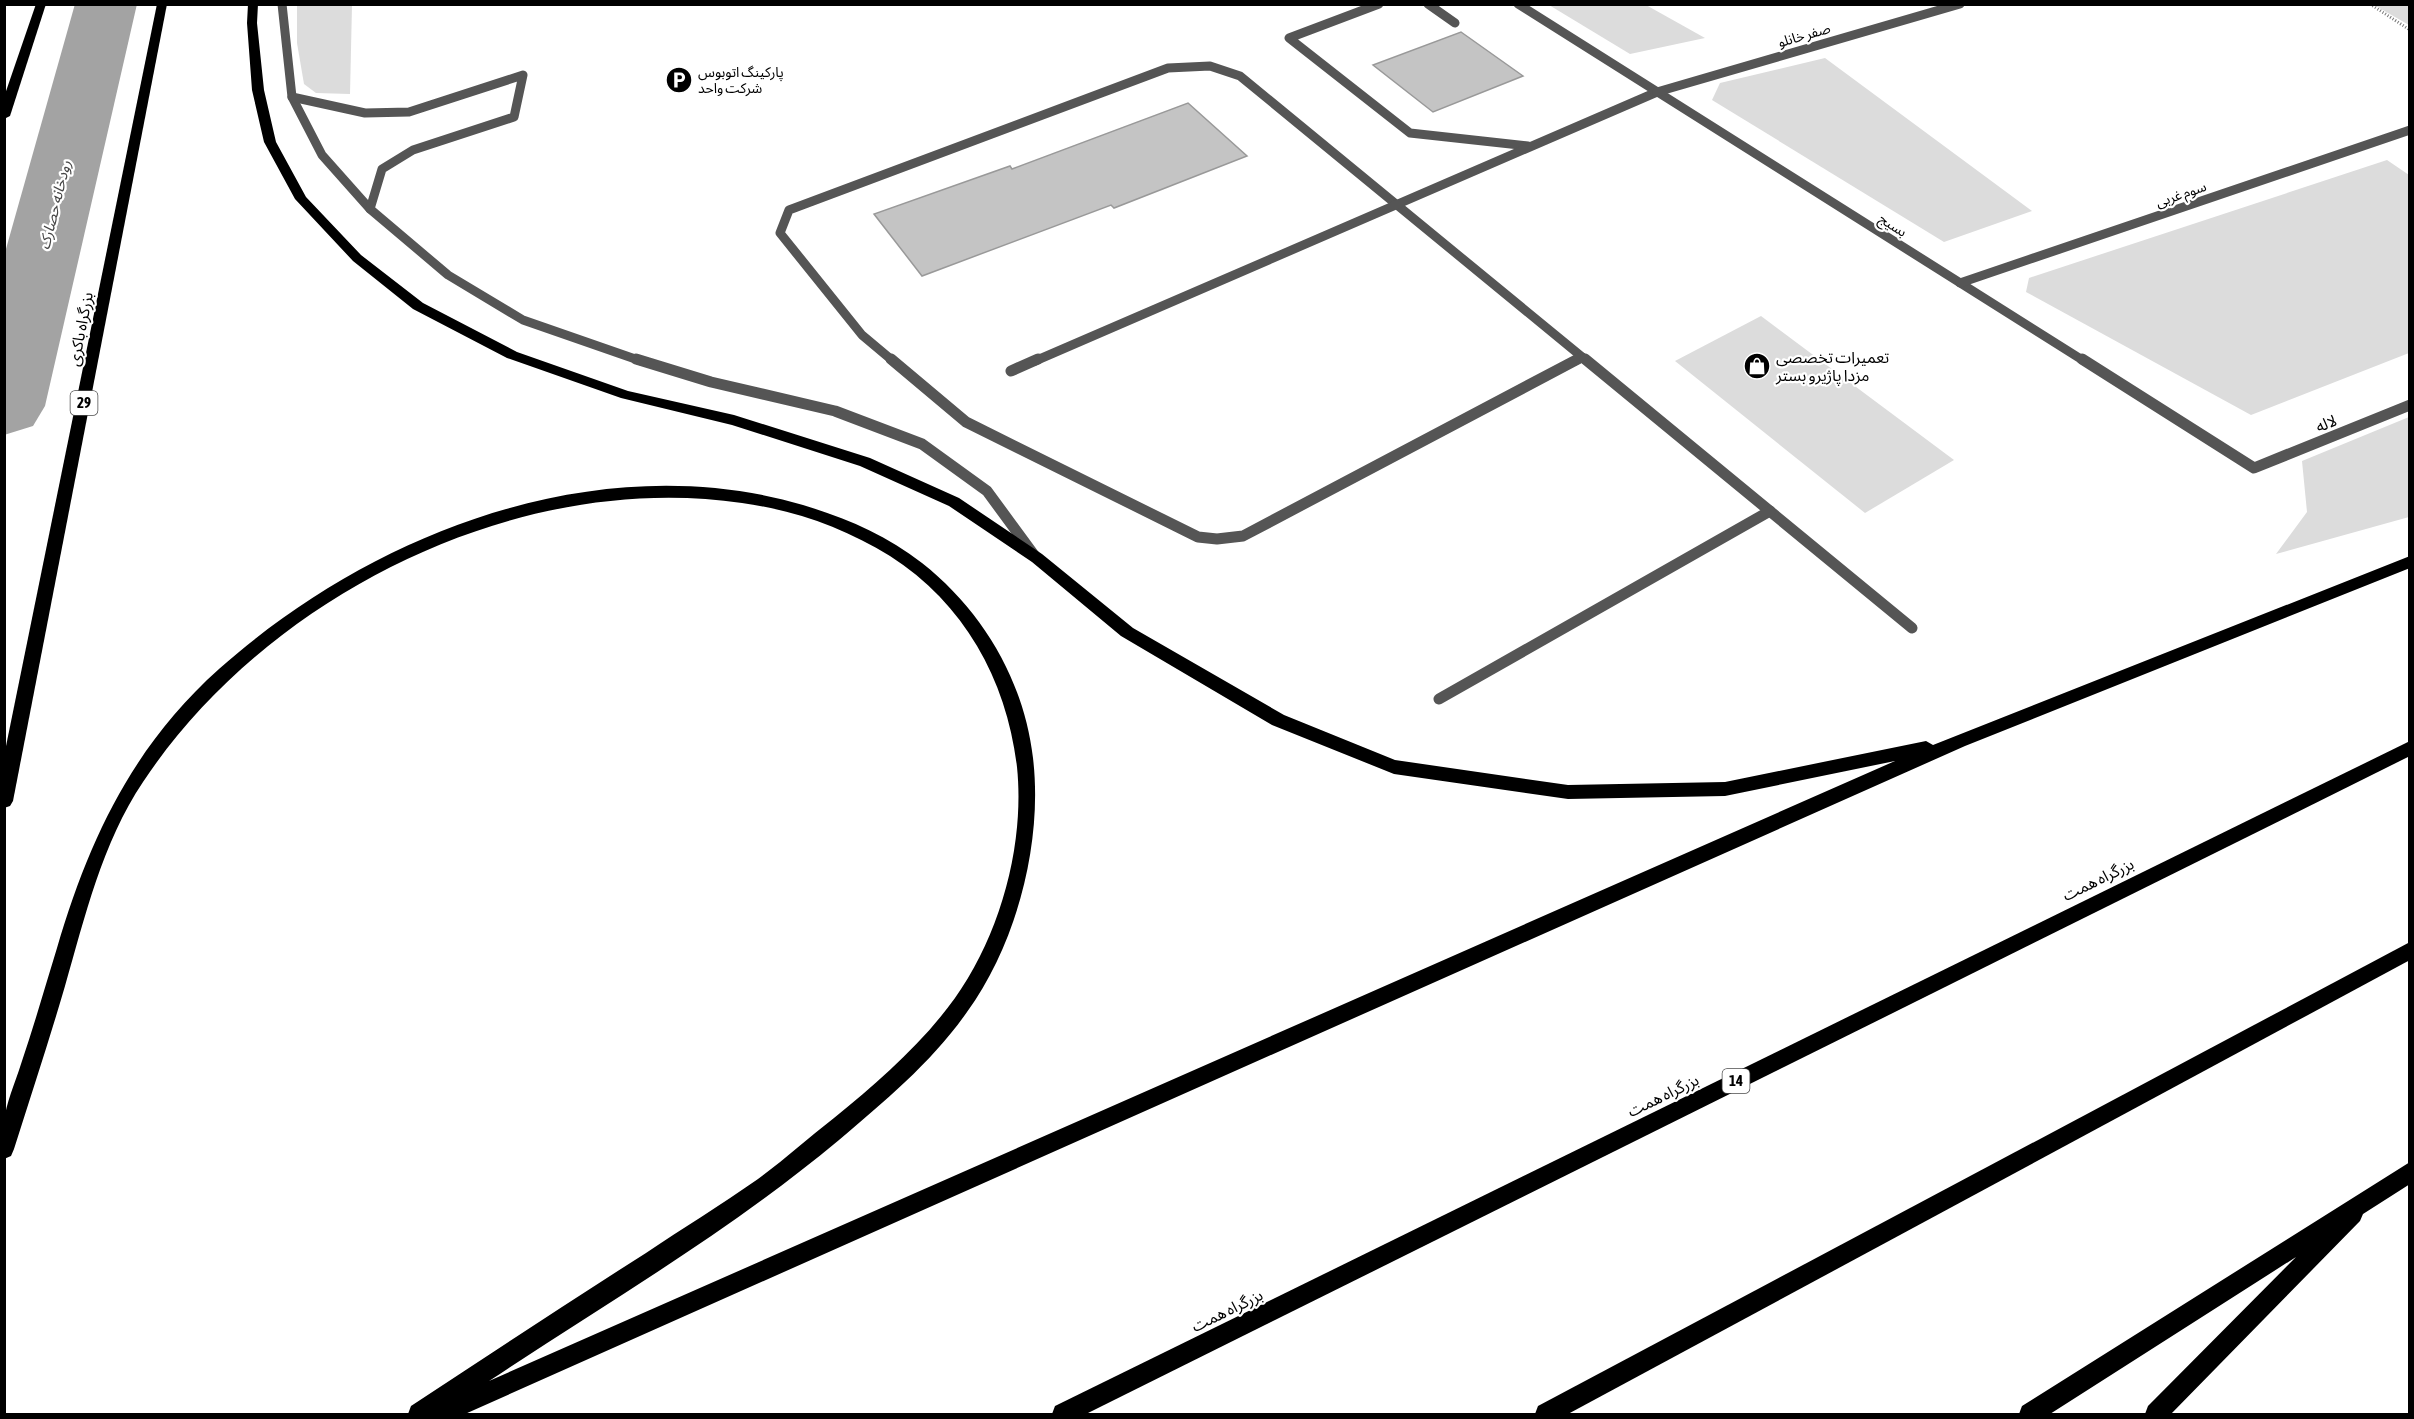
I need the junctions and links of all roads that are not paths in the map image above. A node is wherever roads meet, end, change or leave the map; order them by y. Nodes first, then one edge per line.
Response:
1 (41, 4) edge
2 (162, 4) edge
3 (253, 4) edge
4 (282, 4) edge
5 (1379, 4) edge
6 (1428, 4) edge
7 (1518, 4) edge
8 (1960, 4) edge
9 (1455, 23) dead end
10 (1657, 92) junction
11 (292, 97) junction
12 (4, 116) edge
13 (2409, 130) edge
14 (1529, 146) junction
15 (1395, 203) junction
16 (370, 209) junction
17 (1960, 283) junction
18 (1582, 357) junction
19 (1011, 371) dead end
20 (2409, 405) edge
21 (2254, 468) joint
22 (1770, 511) junction
23 (1037, 558) junction
24 (2409, 562) edge
25 (1912, 628) dead end
26 (1439, 699) dead end
27 (1959, 741) junction
28 (2409, 748) edge
29 (4, 801) edge
30 (2409, 950) edge
31 (4, 1149) edge
32 (2409, 1172) edge
33 (2374, 1193) junction
34 (419, 1414) edge
35 (440, 1414) edge
36 (1063, 1414) edge
37 (1546, 1414) edge
38 (2030, 1414) edge
39 (2156, 1414) edge

1 - 12 highway
2 - 29 highway, بزرگراه باکری / 29
3 - 23 highway
4 - 11 street
5 - 14 street
6 - 9 street
7 - 10 street, بسیج
8 - 10 street, صفر خانلو
10 - 14 street, صفر خانلو
10 - 17 street, بسیج
11 - 16 street
11 - 16 street
13 - 17 street, سوم غربی
14 - 15 street, صفر خانلو
15 - 18 street
15 - 18 street
15 - 19 street, صفر خانلو
16 - 23 street
17 - 21 street, بسیج
18 - 22 street
20 - 21 street, لاله
22 - 25 street
22 - 26 street
23 - 27 highway
24 - 27 highway
27 - 35 highway
28 - 36 highway, بزرگراه همت / 14
30 - 37 highway
31 - 34 highway
32 - 33 highway
33 - 38 highway
33 - 39 highway

